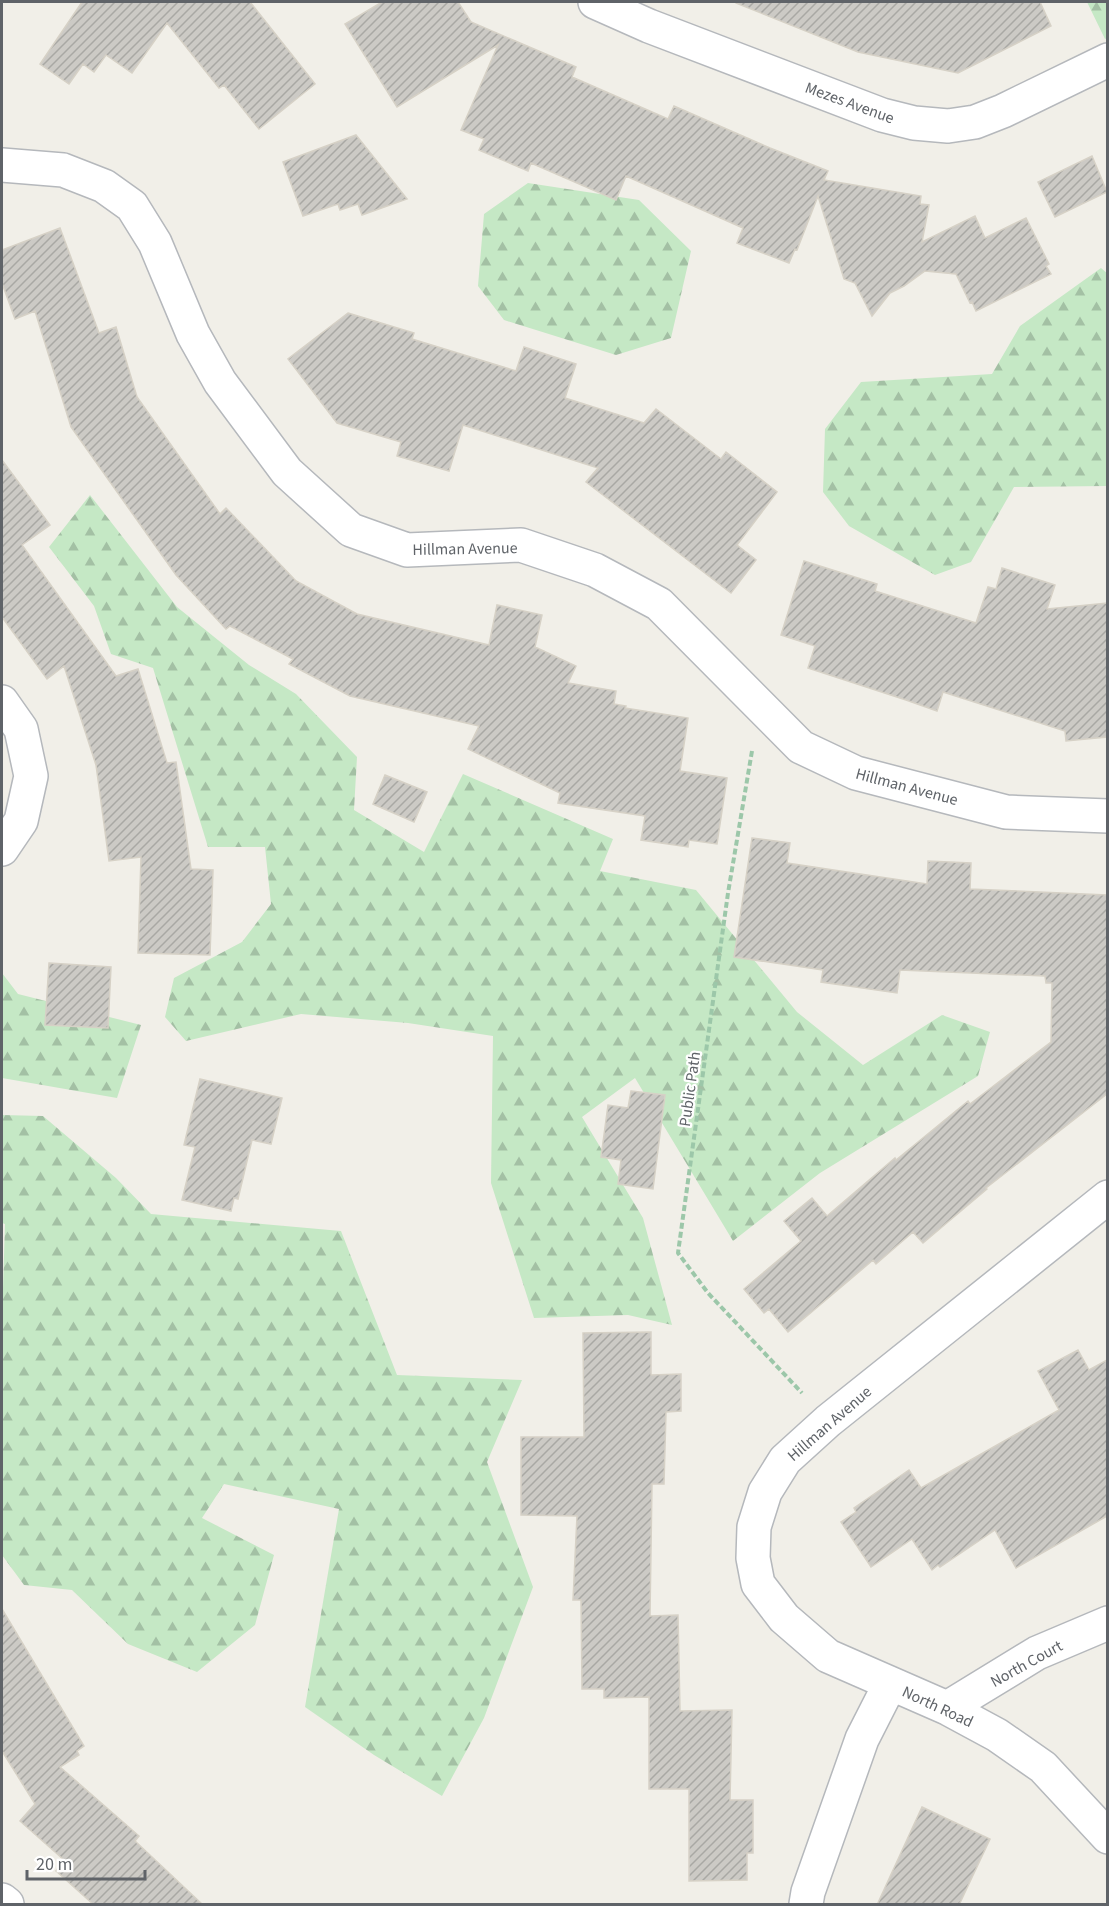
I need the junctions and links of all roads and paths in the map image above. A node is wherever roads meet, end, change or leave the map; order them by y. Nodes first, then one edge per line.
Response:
1 (595, 2) edge
2 (1107, 60) edge
3 (2, 165) edge
4 (2, 702) edge
5 (759, 706) junction
6 (1107, 816) edge
7 (2, 849) edge
8 (1107, 1197) edge
9 (828, 1421) junction
10 (1107, 1623) edge
11 (890, 1684) junction
12 (947, 1708) junction
13 (1107, 1837) edge
14 (2, 1899) edge
15 (7, 1905) edge
16 (806, 1905) edge

1 - 2 street, Mezes Avenue
3 - 5 street, Hillman Avenue
4 - 7 street
5 - 6 street, Hillman Avenue
5 - 9 path, Public Path
8 - 9 street, Hillman Avenue
9 - 11 street, Hillman Avenue
10 - 12 street, North Court
11 - 12 street, North Road
11 - 16 street, North Road
12 - 13 street, North Road
14 - 15 street

